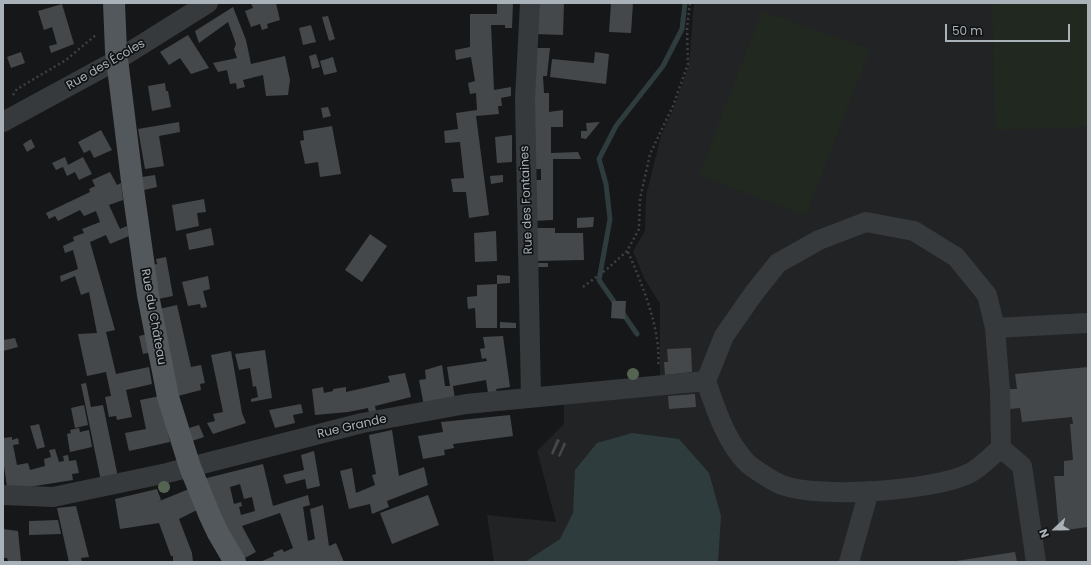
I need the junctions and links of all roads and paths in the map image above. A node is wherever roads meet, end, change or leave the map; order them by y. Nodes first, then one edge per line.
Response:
1 (114, 3) edge
2 (208, 3) edge
3 (530, 3) edge
4 (690, 3) edge
5 (115, 29) junction
6 (117, 60) junction
7 (5, 121) edge
8 (628, 251) junction
9 (583, 287) dead end
10 (1088, 323) edge
11 (995, 328) junction
12 (706, 381) junction
13 (656, 386) junction
14 (531, 397) junction
15 (1001, 448) junction
16 (190, 467) junction
17 (869, 491) junction
18 (3, 495) edge
19 (236, 562) edge
20 (850, 562) edge
21 (1036, 562) edge

1 - 5 main road, Rue du Château
2 - 6 street, Rue des Écoles
3 - 14 street, Rue des Fontaines
4 - 8 path
5 - 6 main road, Rue du Château
5 - 7 path
6 - 7 street, Rue des Écoles
6 - 16 main road, Rue du Château
8 - 9 path
8 - 13 path
10 - 11 street
11 - 12 street
11 - 15 street
12 - 13 street, Rue Grande
12 - 17 street
13 - 14 street, Rue Grande
14 - 16 street, Rue Grande
15 - 17 street
15 - 21 street
16 - 18 street, Rue Grande
16 - 19 main road, Rue du Château
17 - 20 street

